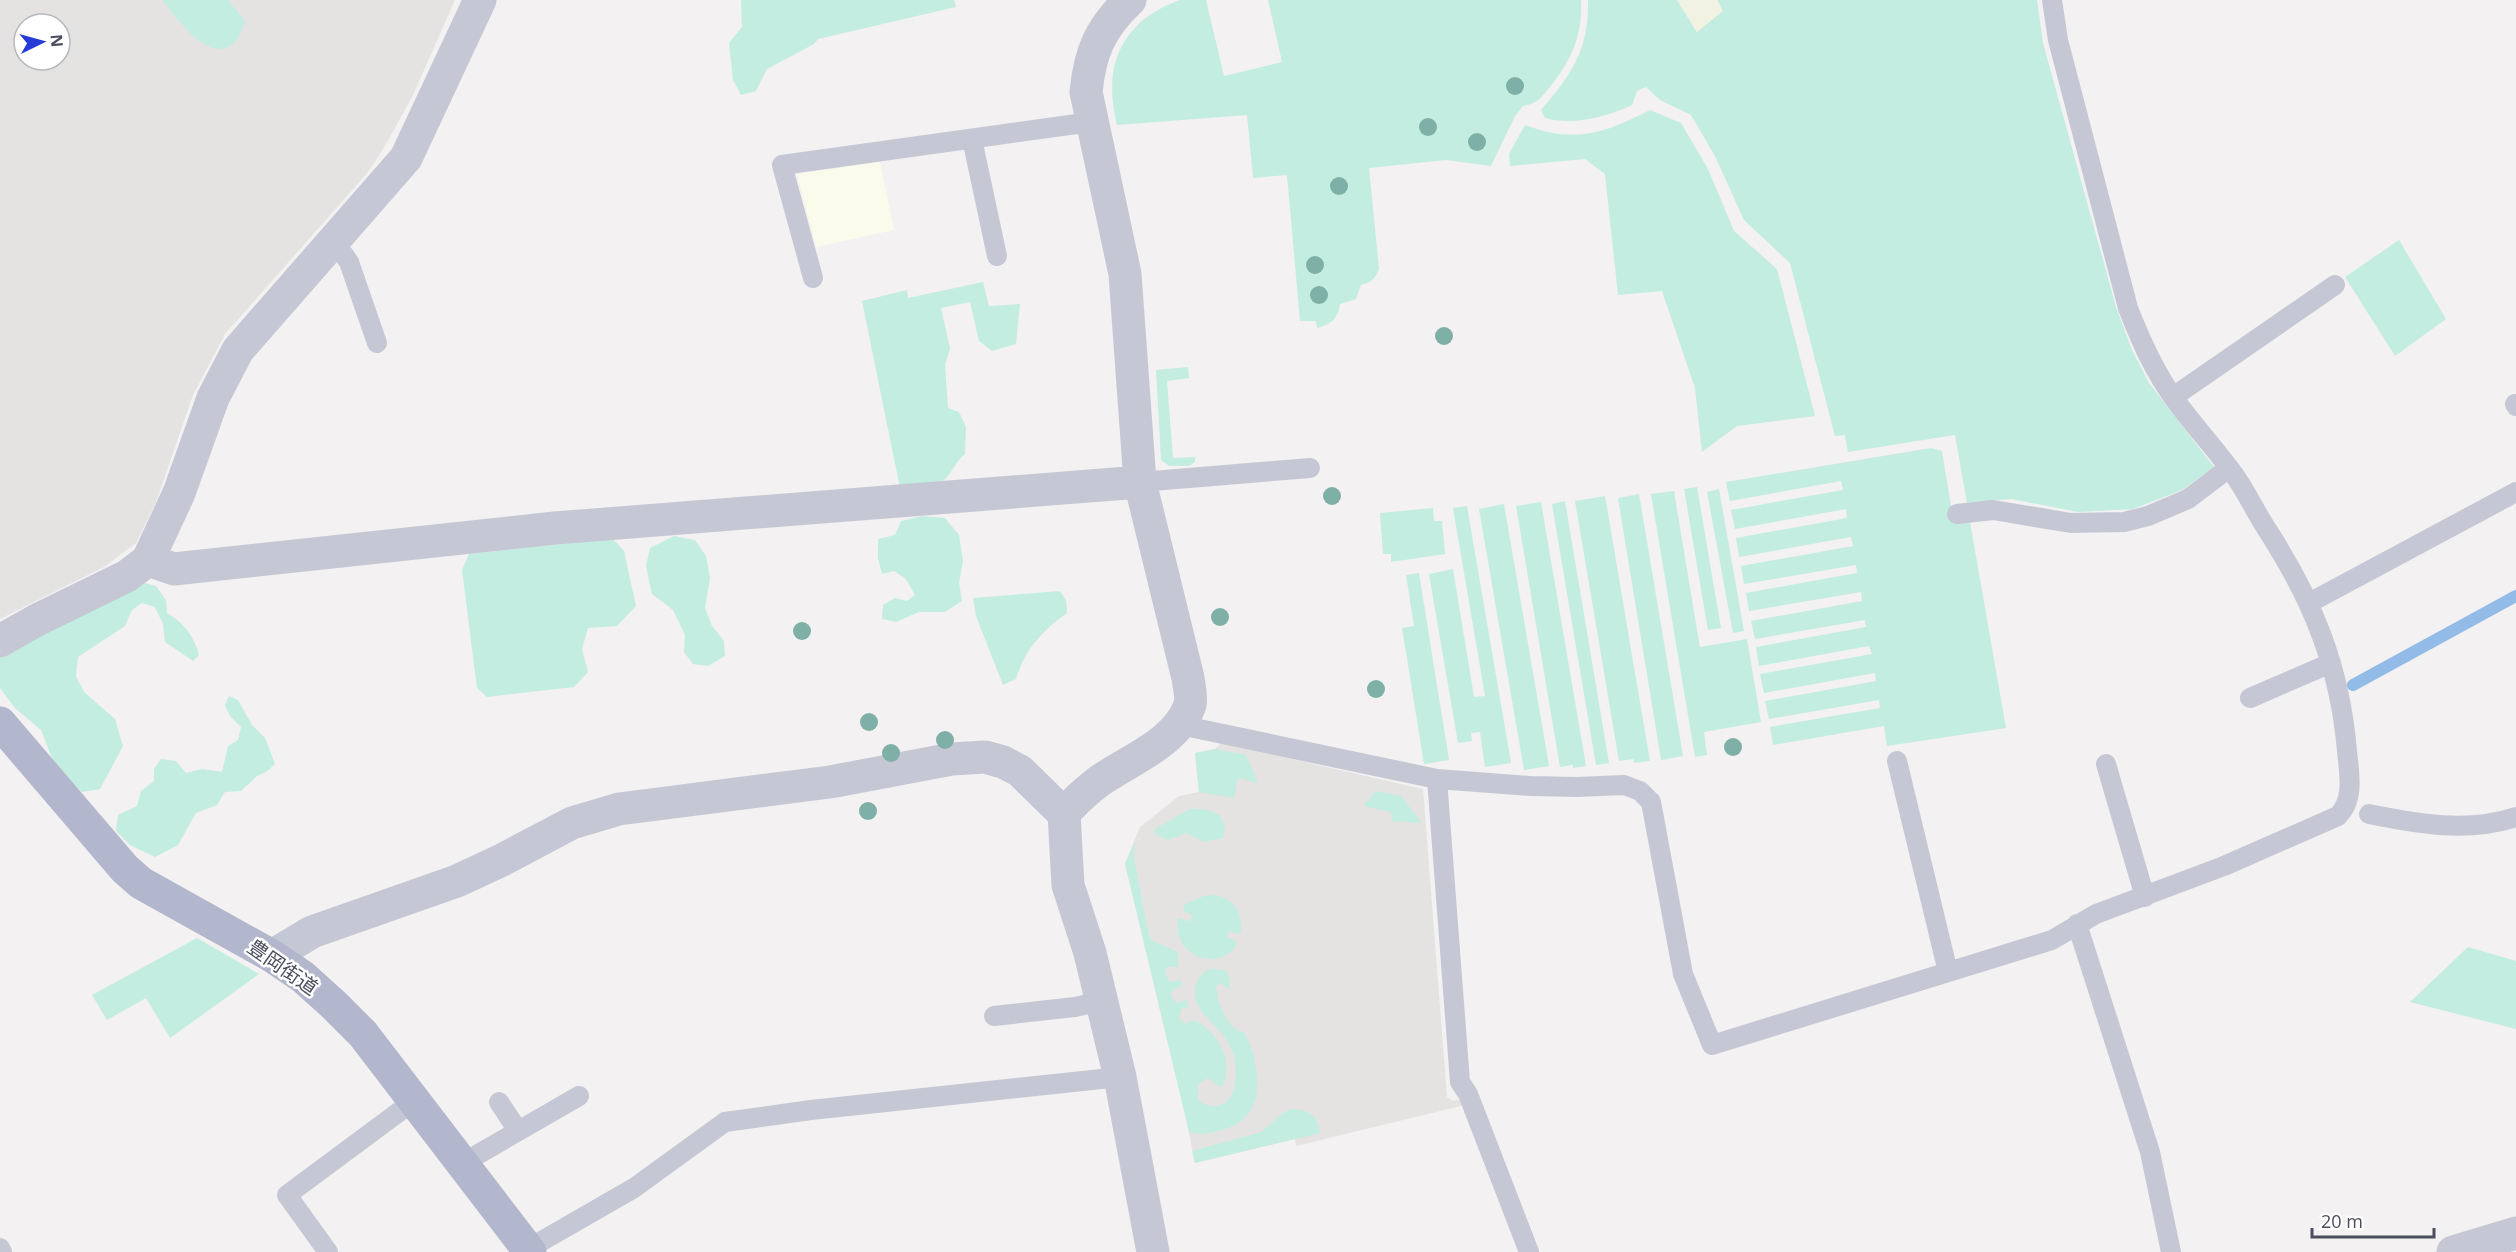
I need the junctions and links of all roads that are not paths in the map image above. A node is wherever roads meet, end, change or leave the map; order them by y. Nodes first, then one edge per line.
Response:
1 (480, 0) edge
2 (1130, 0) edge
3 (2052, 0) edge
4 (1091, 122) junction
5 (972, 139) junction
6 (334, 241) junction
7 (997, 256) dead end
8 (813, 278) dead end
9 (2335, 285) dead end
10 (377, 343) dead end
11 (2173, 397) junction
12 (1310, 468) dead end
13 (2229, 468) junction
14 (1140, 482) junction
15 (2516, 492) edge
16 (1957, 514) dead end
17 (148, 560) junction
18 (2309, 603) junction
19 (0, 641) edge
20 (2331, 663) junction
21 (2250, 698) dead end
22 (0, 723) edge
23 (1180, 725) junction
24 (1897, 760) dead end
25 (2106, 764) dead end
26 (1437, 779) junction
27 (1064, 814) junction
28 (2369, 814) dead end
29 (2516, 817) edge
30 (2145, 897) junction
31 (2077, 924) junction
32 (272, 956) junction
33 (1948, 972) junction
34 (1102, 1001) junction
35 (994, 1016) dead end
36 (1120, 1077) junction
37 (579, 1096) dead end
38 (415, 1100) junction
39 (499, 1102) dead end
40 (518, 1131) junction
41 (464, 1163) junction
42 (2516, 1233) edge
43 (0, 1248) edge
44 (529, 1250) edge
45 (2, 1252) edge
46 (328, 1252) edge
47 (1153, 1252) edge
48 (1529, 1252) edge
49 (2171, 1252) edge
50 (2453, 1252) edge

1 - 6 street
2 - 4 street
3 - 11 lane
4 - 5 lane
4 - 14 street
5 - 7 lane
5 - 8 lane
6 - 10 lane
6 - 17 street
9 - 11 lane
11 - 13 lane
12 - 14 lane
13 - 16 lane
13 - 18 lane
14 - 17 street
14 - 23 street
15 - 18 lane
17 - 19 street
18 - 20 lane
20 - 21 lane
20 - 30 lane
22 - 32 main road, 豊岡街道
23 - 26 lane
23 - 27 street
24 - 33 lane
25 - 30 lane
26 - 33 lane
26 - 48 lane
27 - 32 street
27 - 34 street
28 - 29 lane
30 - 31 lane
31 - 33 lane
31 - 49 lane
32 - 38 main road, 豊岡街道
34 - 35 lane
34 - 36 street
36 - 44 lane
36 - 47 street
37 - 40 lane
38 - 41 main road, 豊岡街道
38 - 46 lane
39 - 40 lane
40 - 41 lane
41 - 44 main road, 豊岡街道
42 - 50 street
43 - 45 lane

